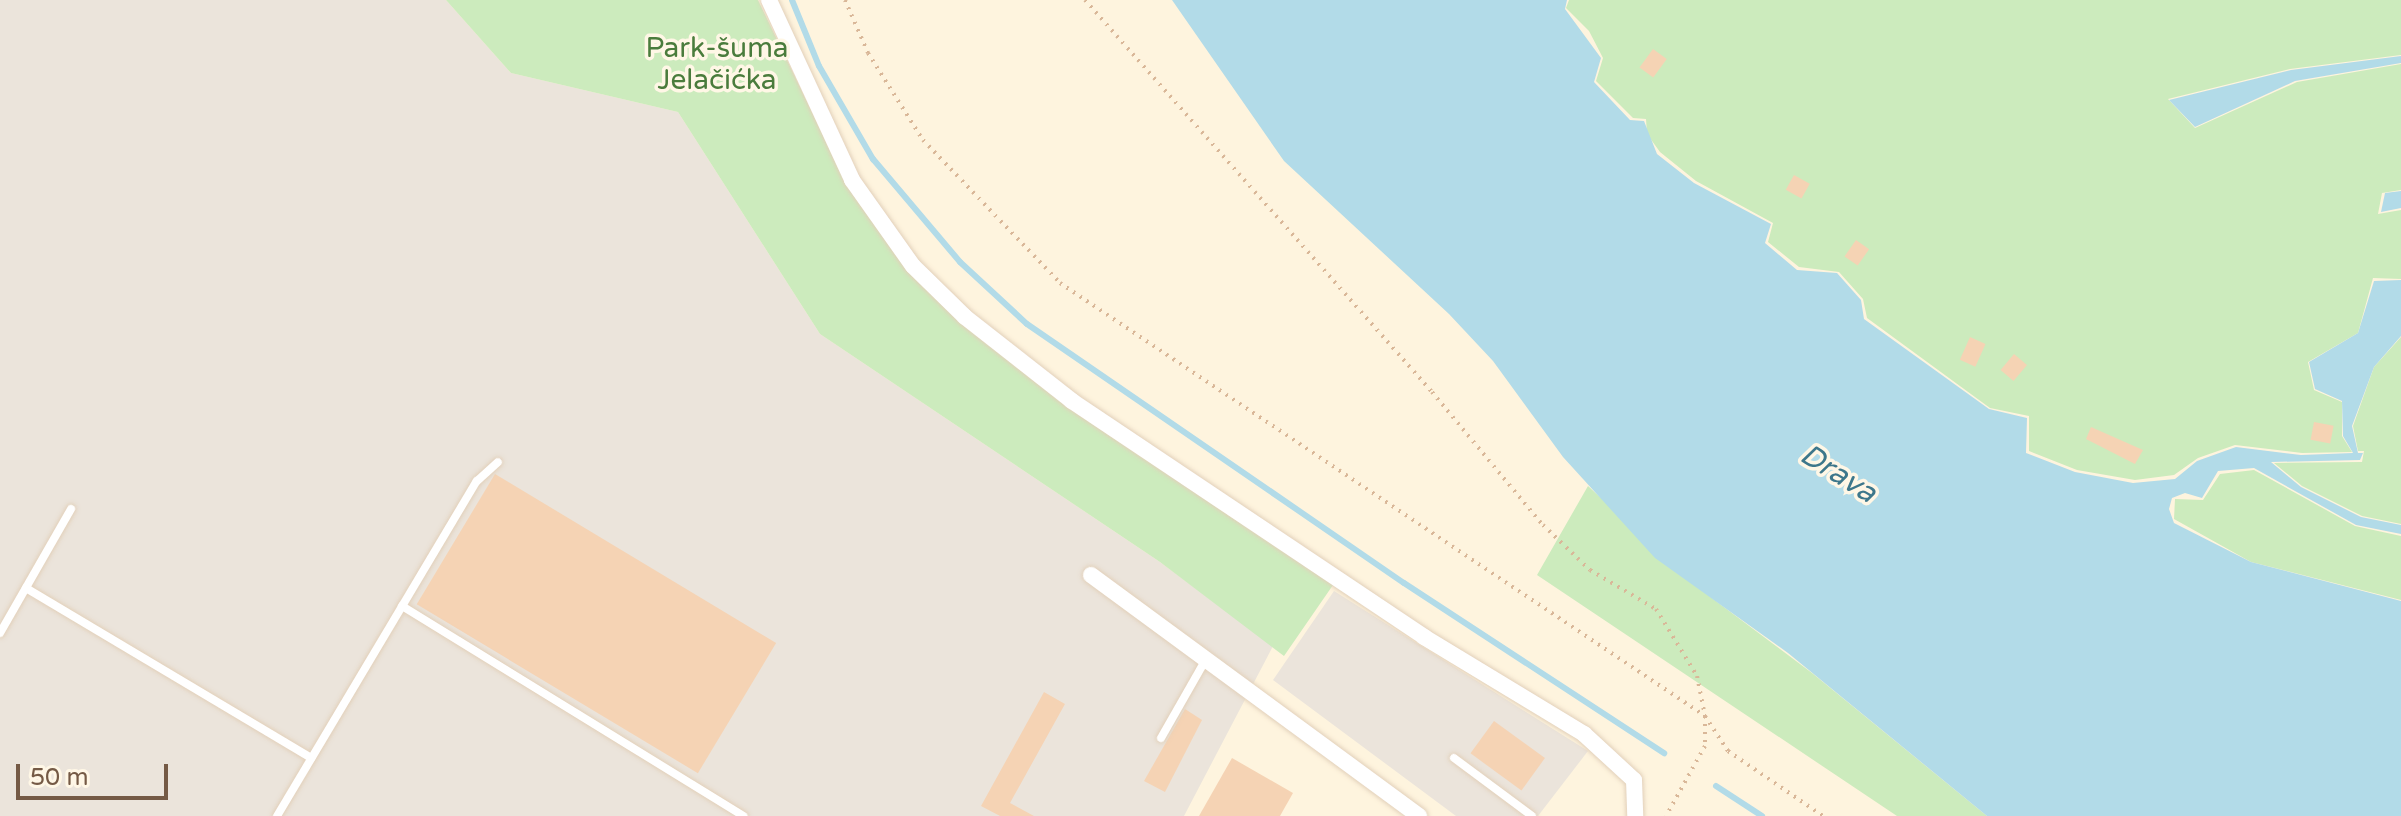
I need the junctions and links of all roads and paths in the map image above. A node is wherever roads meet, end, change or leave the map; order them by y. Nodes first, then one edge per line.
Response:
1 (769, 0) edge
2 (845, 0) edge
3 (1085, 0) edge
4 (498, 462) dead end
5 (71, 509) dead end
6 (1091, 575) dead end
7 (26, 588) junction
8 (402, 606) junction
9 (0, 633) edge
10 (1206, 658) junction
11 (1705, 716) junction
12 (1161, 738) dead end
13 (311, 758) junction
14 (1454, 758) dead end
15 (277, 816) edge
16 (744, 816) edge
17 (1419, 816) edge
18 (1532, 816) edge
19 (1635, 816) edge
20 (1666, 816) edge
21 (1823, 816) edge

1 - 19 street
2 - 11 path
3 - 11 path
4 - 8 lane
5 - 7 lane
6 - 10 street
7 - 9 lane
7 - 13 lane
8 - 13 lane
8 - 16 lane
10 - 12 lane
10 - 17 street
11 - 20 path
11 - 21 path
13 - 15 lane
14 - 18 lane

